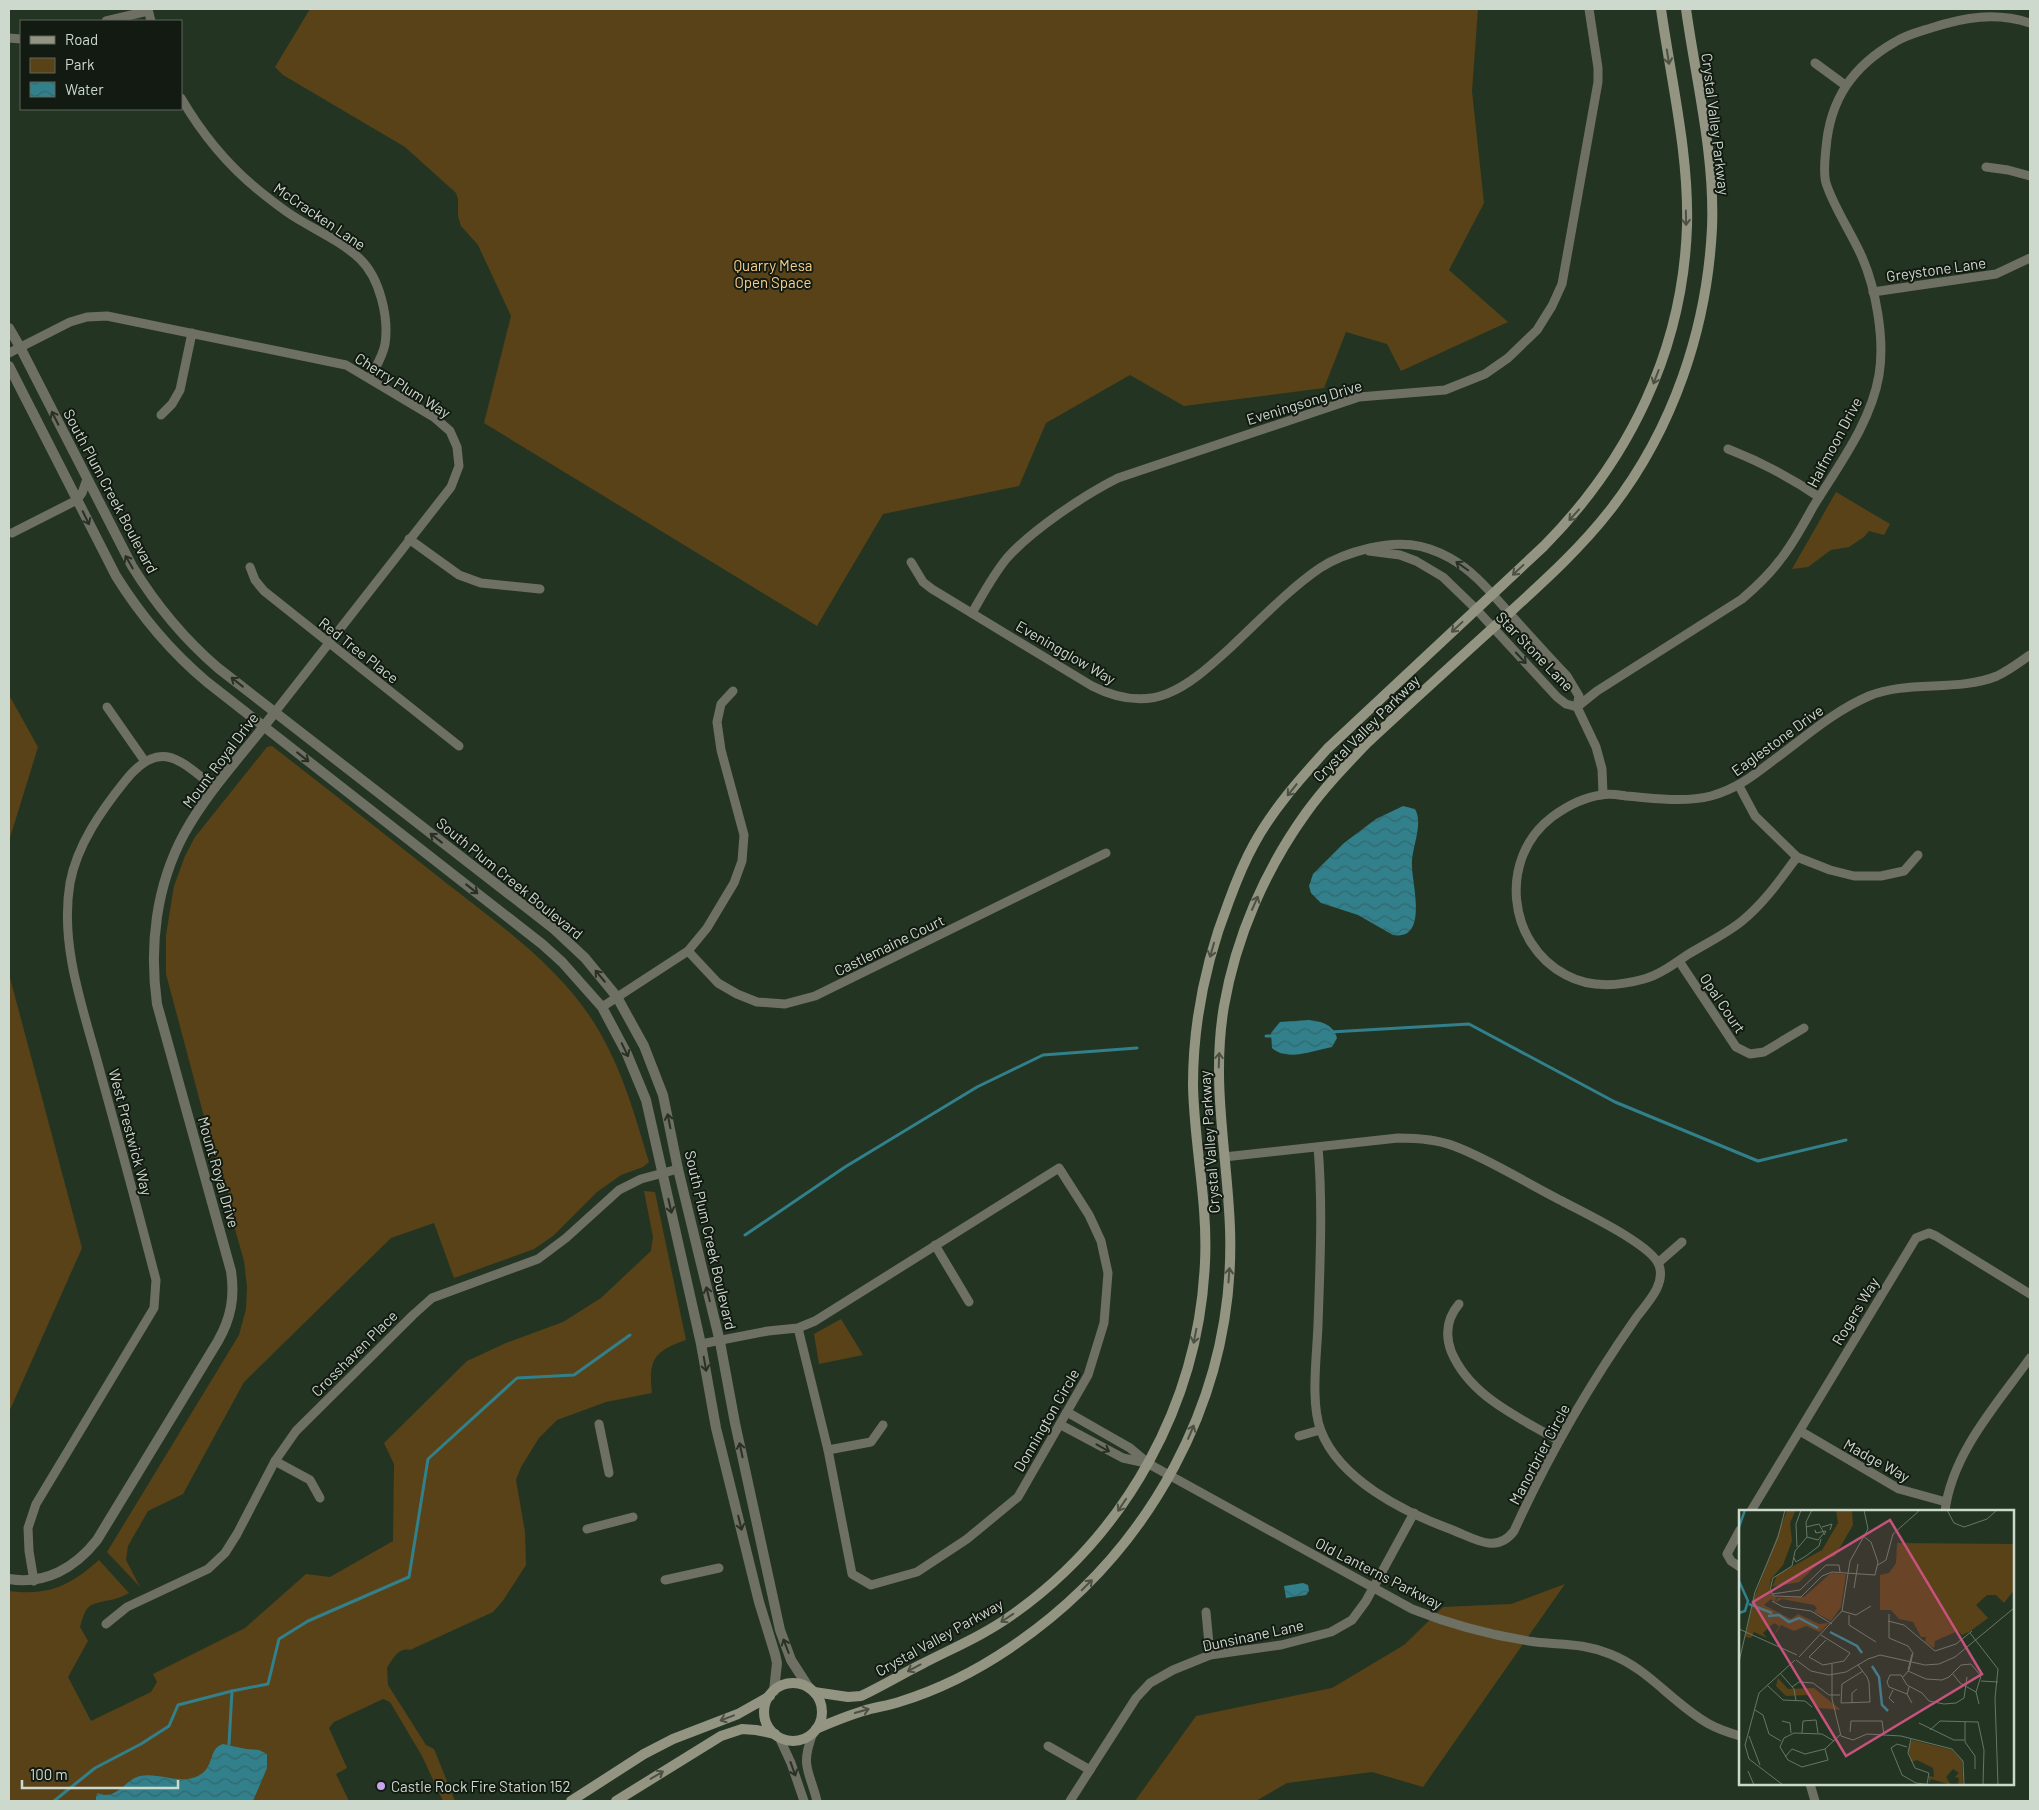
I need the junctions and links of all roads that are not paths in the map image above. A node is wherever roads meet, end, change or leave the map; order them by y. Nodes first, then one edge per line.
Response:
1 (1590, 9) edge
2 (1661, 9) edge
3 (1686, 9) edge
4 (148, 10) edge
5 (110, 20) edge
6 (2030, 22) edge
7 (1815, 63) dead end
8 (1845, 85) junction
9 (182, 100) edge
10 (1986, 167) dead end
11 (2030, 176) edge
12 (2030, 258) edge
13 (1873, 292) junction
14 (9, 328) edge
15 (192, 333) junction
16 (20, 347) junction
17 (9, 353) edge
18 (9, 366) edge
19 (370, 379) junction
20 (161, 415) dead end
21 (1728, 449) dead end
22 (87, 479) junction
23 (1820, 496) junction
24 (77, 500) junction
25 (12, 532) dead end
26 (409, 539) junction
27 (1362, 550) junction
28 (911, 562) dead end
29 (250, 567) dead end
30 (540, 589) dead end
31 (1493, 593) junction
32 (1476, 609) junction
33 (972, 613) junction
34 (1509, 613) junction
35 (1493, 628) junction
36 (328, 643) junction
37 (2030, 655) edge
38 (733, 691) dead end
39 (107, 707) dead end
40 (1577, 707) junction
41 (276, 712) junction
42 (264, 727) junction
43 (459, 746) dead end
44 (144, 760) junction
45 (1739, 786) junction
46 (215, 788) junction
47 (1603, 794) junction
48 (1106, 853) dead end
49 (1918, 855) dead end
50 (1797, 857) junction
51 (688, 950) junction
52 (1679, 961) junction
53 (617, 997) junction
54 (602, 1008) junction
55 (1804, 1028) dead end
56 (1318, 1147) junction
57 (1224, 1157) junction
58 (678, 1169) junction
59 (663, 1174) junction
60 (1682, 1242) dead end
61 (935, 1245) junction
62 (1658, 1263) junction
63 (2030, 1294) edge
64 (969, 1302) dead end
65 (1459, 1304) dead end
66 (798, 1328) junction
67 (720, 1342) junction
68 (701, 1344) junction
69 (2030, 1358) edge
70 (1068, 1412) junction
71 (599, 1424) dead end
72 (883, 1424) dead end
73 (1061, 1425) junction
74 (1320, 1430) junction
75 (1800, 1431) junction
76 (1299, 1436) dead end
77 (1559, 1441) junction
78 (828, 1450) junction
79 (275, 1461) junction
80 (1149, 1464) junction
81 (609, 1473) dead end
82 (1170, 1476) junction
83 (320, 1498) dead end
84 (1945, 1507) edge
85 (1752, 1510) edge
86 (1414, 1513) junction
87 (633, 1517) dead end
88 (587, 1529) dead end
89 (1739, 1532) edge
90 (1739, 1566) edge
91 (719, 1568) dead end
92 (9, 1579) edge
93 (665, 1580) dead end
94 (34, 1581) junction
95 (1373, 1588) junction
96 (1206, 1612) dead end
97 (106, 1624) dead end
98 (1210, 1656) junction
99 (812, 1690) junction
100 (772, 1693) junction
101 (814, 1731) junction
102 (777, 1736) junction
103 (1739, 1736) edge
104 (1048, 1746) dead end
105 (1090, 1770) junction
106 (1810, 1785) edge
107 (571, 1801) edge
108 (616, 1801) edge
109 (804, 1801) edge
110 (817, 1801) edge
111 (1070, 1801) edge
112 (1815, 1801) edge

1 - 33 street, Eveningsong Drive
2 -> 31 main road, Crystal Valley Parkway
3 - 34 main road, Crystal Valley Parkway
4 - 5 street
6 - 8 street, Halfmoon Drive
7 - 8 street
8 - 13 street, Halfmoon Drive
9 - 19 street, McCracken Lane
10 - 11 street
12 - 13 street, Greystone Lane
13 - 23 street, Halfmoon Drive
14 - 16 street, South Plum Creek Boulevard
15 - 16 street, Cherry Plum Way
15 - 19 street, Cherry Plum Way
15 - 20 street
16 - 17 street, Cherry Plum Way
22 -> 16 street, South Plum Creek Boulevard
18 - 24 street, South Plum Creek Boulevard
19 - 26 street, Cherry Plum Way
21 - 23 street
22 - 24 street
41 -> 22 street, South Plum Creek Boulevard
23 - 40 street, Halfmoon Drive
24 - 25 street
24 -> 42 street, South Plum Creek Boulevard
26 - 30 street
26 - 36 street, Cherry Plum Way
31 -> 27 street, Eveningglow Way
27 - 32 street, Eveningglow Way
27 - 33 street, Eveningglow Way
28 - 33 street, Eveningglow Way
29 - 36 street, Red Tree Place
31 - 32 main road, Crystal Valley Parkway
31 - 34 street, Eveningglow Way
32 - 35 street, Star Stone Lane
32 -> 80 main road, Crystal Valley Parkway
34 - 35 main road, Crystal Valley Parkway
34 - 40 street, Star Stone Lane
35 -> 40 street, Star Stone Lane
57 -> 35 main road, Crystal Valley Parkway
36 - 41 street, Cherry Plum Way
36 - 43 street, Red Tree Place
37 - 45 street, Eaglestone Drive
38 - 51 street
39 - 44 street
40 - 47 street, Star Stone Lane
41 - 42 street, Mount Royal Drive
53 -> 41 street, South Plum Creek Boulevard
42 - 46 street, Mount Royal Drive
42 -> 54 street, South Plum Creek Boulevard
44 - 46 street
44 - 94 street, West Prestwick Way
45 - 47 street, Eaglestone Drive
45 - 50 street
46 - 94 street, Mount Royal Drive
47 - 52 street, Eaglestone Drive
48 - 51 street, Castlemaine Court
49 - 50 street
50 - 52 street, Eaglestone Drive
51 - 53 street
52 - 55 street, Opal Court
53 - 54 street
58 -> 53 street, South Plum Creek Boulevard
54 -> 59 street, South Plum Creek Boulevard
56 - 57 street
56 - 62 street
56 - 74 street, Manorbrier Circle
82 -> 57 main road, Crystal Valley Parkway
58 - 59 street, Crosshaven Place
67 -> 58 street, South Plum Creek Boulevard
59 -> 68 street, South Plum Creek Boulevard
59 - 79 street, Crosshaven Place
60 - 62 street
61 - 64 street
61 - 66 street, Donnington Circle
61 - 70 street, Donnington Circle
62 - 77 street, Manorbrier Circle
63 - 75 street, Rogers Way
65 - 77 street
66 - 67 street, Donnington Circle
66 - 78 street, Donnington Circle
67 - 68 street, Donnington Circle
99 -> 67 street, South Plum Creek Boulevard
68 -> 100 street, South Plum Creek Boulevard
69 - 84 street
70 - 73 street, Donnington Circle
70 - 80 street, Old Lanterns Parkway
71 - 81 street
72 - 78 street
73 - 78 street, Donnington Circle
73 -> 80 street, Old Lanterns Parkway
74 - 76 street
74 - 86 street, Manorbrier Circle
75 - 84 street, Madge Way
75 - 85 street, Rogers Way
77 - 86 street, Manorbrier Circle
79 - 83 street
79 - 97 street, Crosshaven Place
80 - 82 street, Old Lanterns Parkway
80 -> 99 main road, Crystal Valley Parkway
82 - 95 street, Old Lanterns Parkway
101 -> 82 main road, Crystal Valley Parkway
86 - 95 street, Dunsinane Lane
87 - 88 street
89 - 90 street
91 - 93 street
92 - 94 street, Mount Royal Drive
95 - 98 street, Dunsinane Lane
95 - 103 street, Old Lanterns Parkway
96 - 98 street
98 - 105 street, Dunsinane Lane
99 - 100 main road
99 - 101 main road
100 - 102 main road
100 -> 107 main road
101 - 102 main road
101 - 110 street
108 -> 102 main road
102 -> 109 street
104 - 105 street
105 - 111 street, Dunsinane Lane
106 - 112 street

